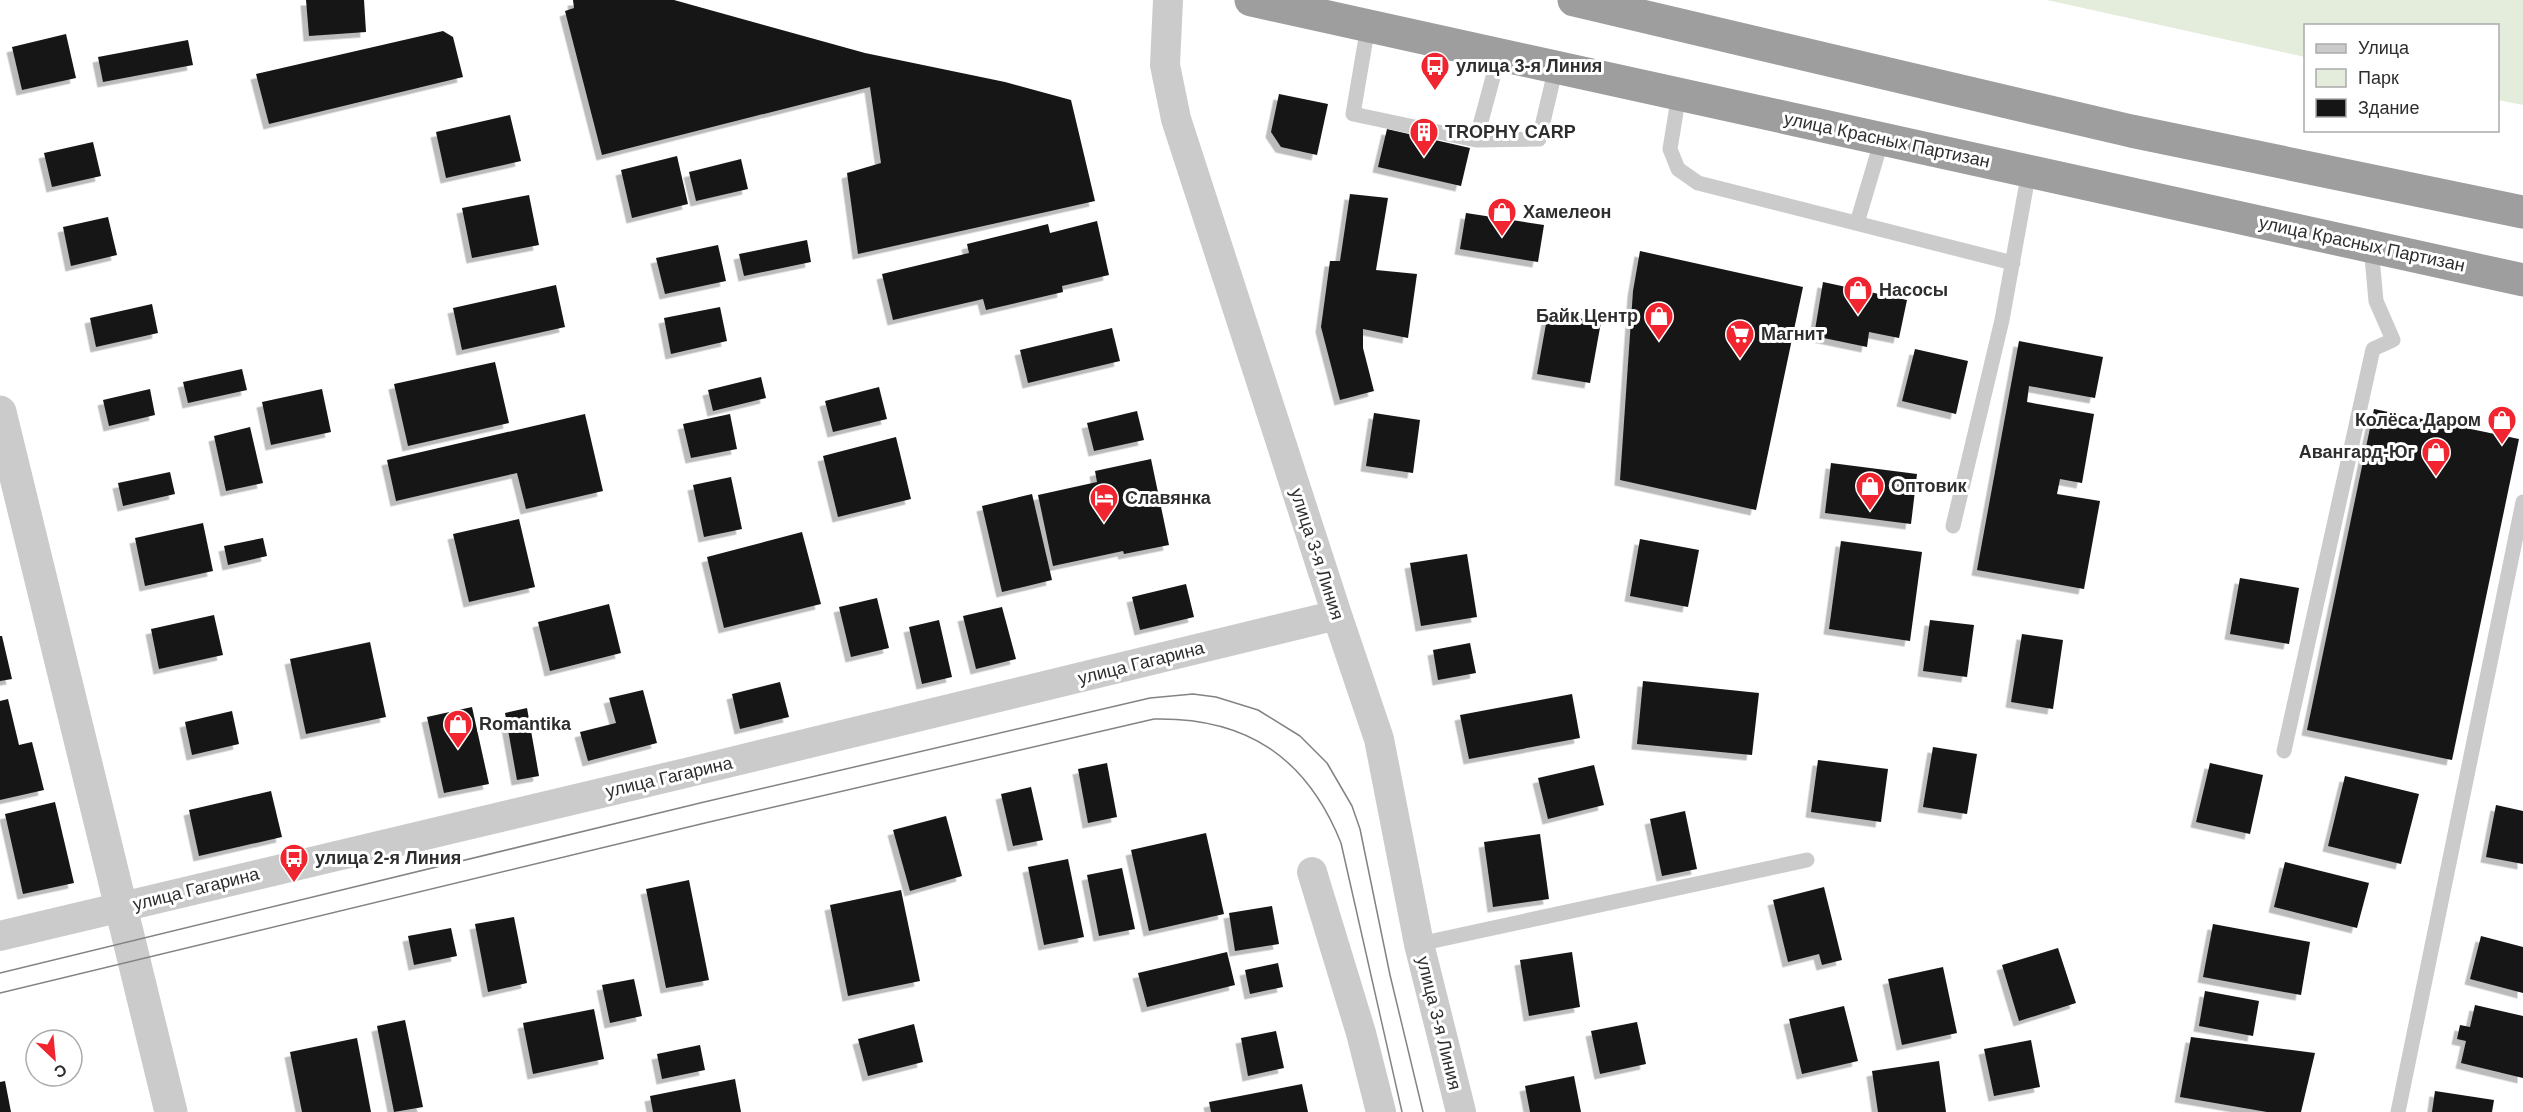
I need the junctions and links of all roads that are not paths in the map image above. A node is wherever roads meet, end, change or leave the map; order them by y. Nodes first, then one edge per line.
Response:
1 (1168, 0) edge
2 (1251, 0) edge
3 (1574, 0) edge
4 (1368, 26) junction
5 (1499, 55) junction
6 (1556, 67) junction
7 (1678, 94) junction
8 (1882, 139) junction
9 (1476, 140) junction
10 (2029, 171) junction
11 (2523, 212) edge
12 (1857, 223) junction
13 (2371, 246) junction
14 (2013, 263) junction
15 (2523, 280) edge
16 (0, 412) edge
17 (2523, 502) edge
18 (1953, 526) dead end
19 (1337, 615) junction
20 (2284, 751) dead end
21 (1807, 860) dead end
22 (1312, 872) dead end
23 (121, 907) junction
24 (0, 936) edge
25 (1419, 944) junction
26 (171, 1112) edge
27 (1381, 1112) edge
28 (1461, 1112) edge
29 (2398, 1112) edge

1 - 19 street, улица 3-я Линия
2 - 4 highway, улица Красных Партизан
3 - 11 highway
4 - 5 highway, улица Красных Партизан
4 - 9 lane
5 - 6 highway, улица Красных Партизан
5 - 9 lane
6 - 7 highway, улица Красных Партизан
6 - 9 lane
7 - 8 highway, улица Красных Партизан
7 - 12 lane
8 - 10 highway, улица Красных Партизан
8 - 12 lane
10 - 13 highway, улица Красных Партизан
10 - 14 lane
12 - 14 lane
13 - 15 highway, улица Красных Партизан
13 - 20 lane
14 - 18 lane
16 - 23 street
17 - 29 lane
19 - 23 street, улица Гагарина
19 - 25 street, улица 3-я Линия
21 - 25 lane
22 - 27 street
23 - 24 street, улица Гагарина
23 - 26 street
25 - 28 street, улица 3-я Линия

